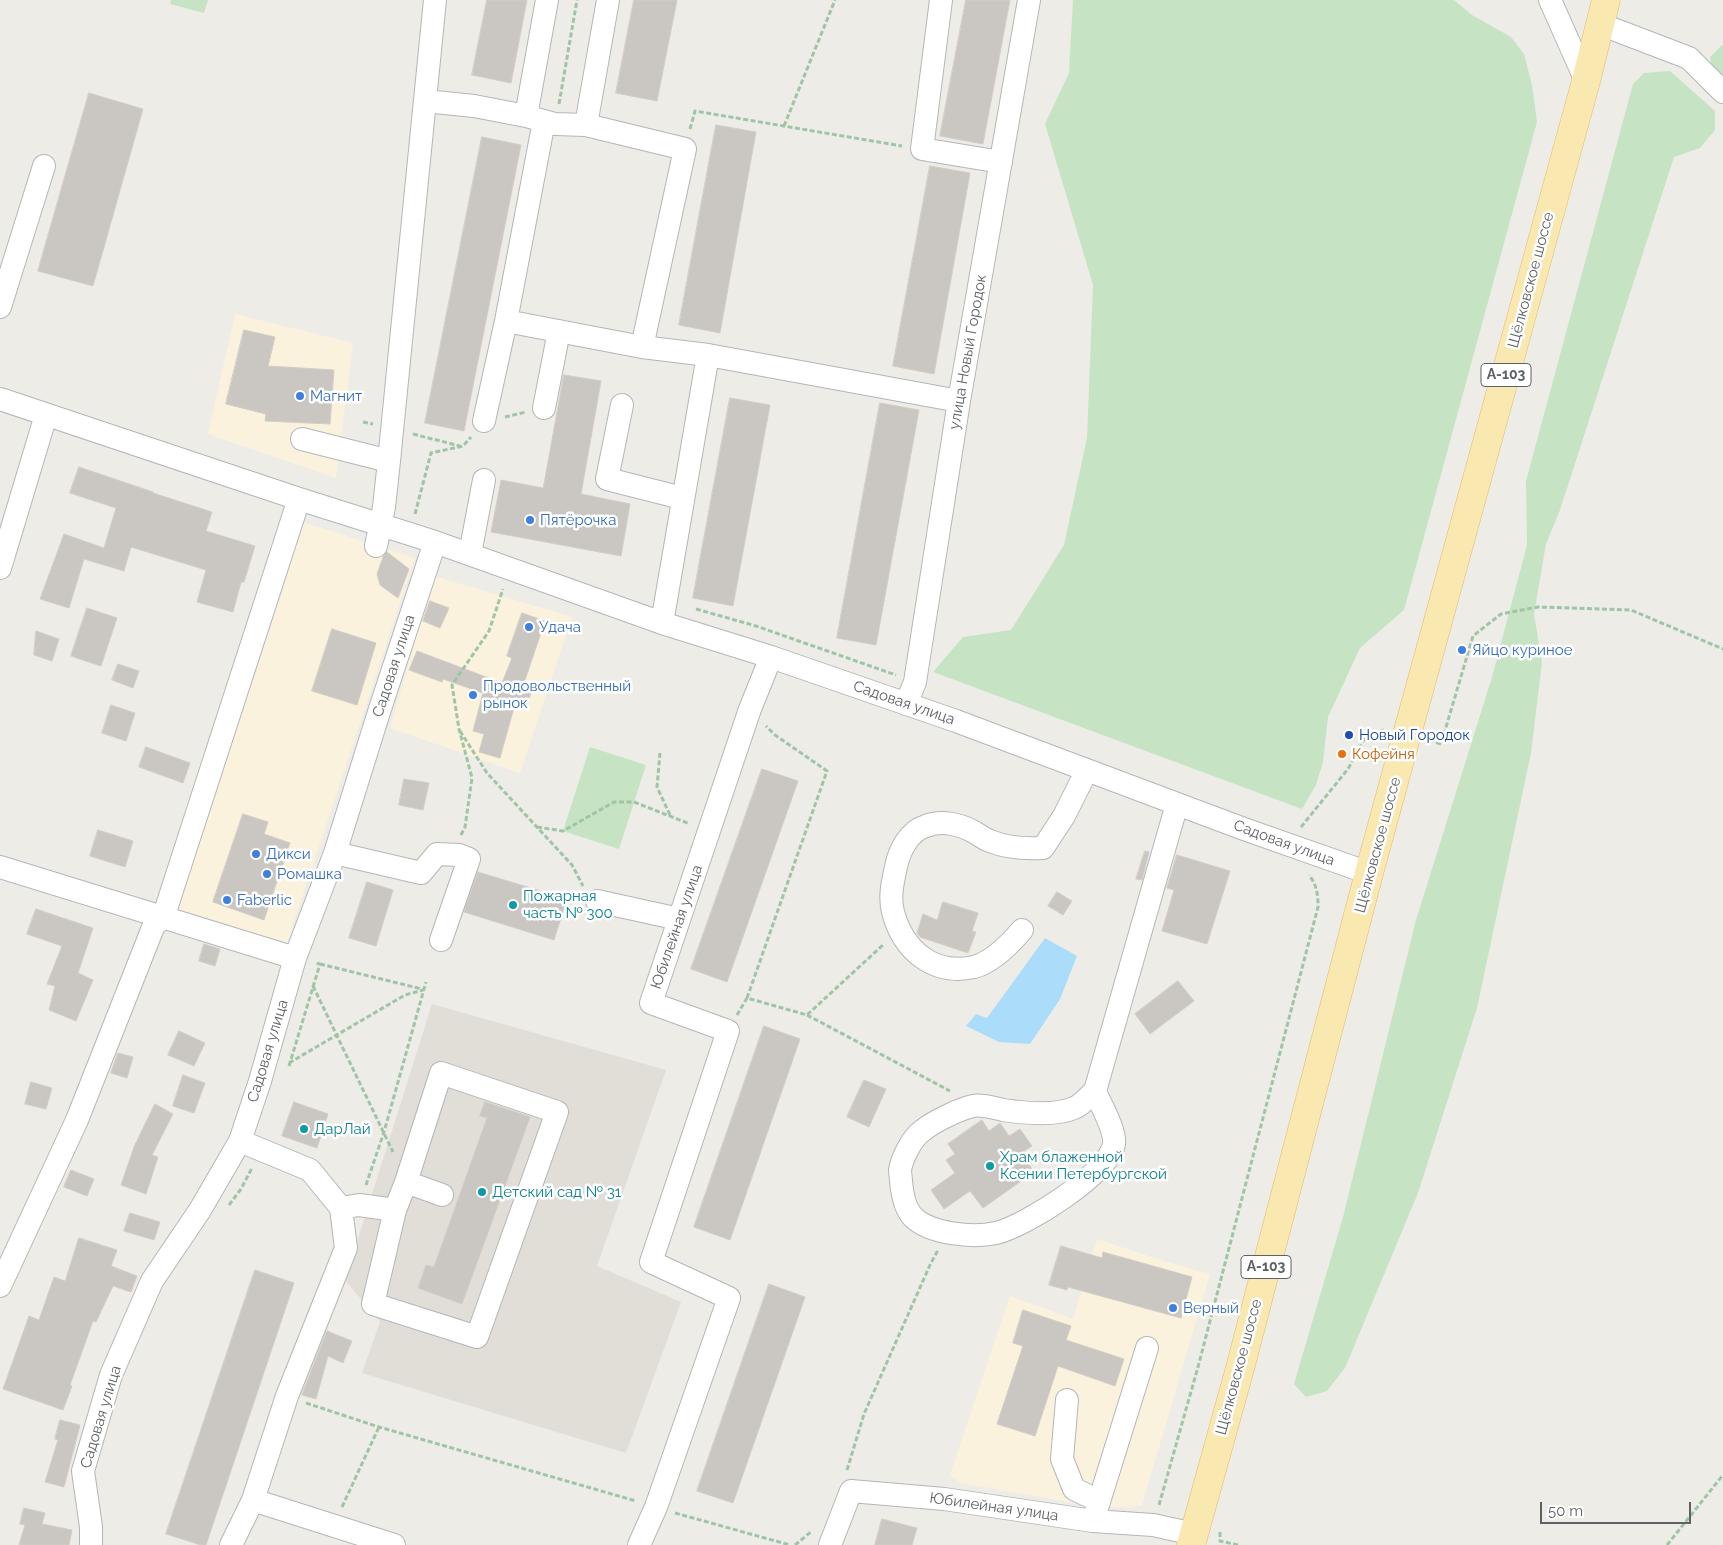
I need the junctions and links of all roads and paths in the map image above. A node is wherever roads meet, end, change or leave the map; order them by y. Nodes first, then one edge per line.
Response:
1 (435, 0) edge
2 (547, 0) edge
3 (577, 0) edge
4 (608, 0) edge
5 (835, 0) edge
6 (941, 0) edge
7 (1030, 0) edge
8 (1550, 0) edge
9 (1603, 12) edge
10 (1586, 81) junction
11 (1723, 92) edge
12 (425, 101) junction
13 (542, 120) junction
14 (586, 125) junction
15 (784, 126) junction
16 (685, 149) junction
17 (922, 149) junction
18 (1001, 162) junction
19 (44, 166) dead end
20 (0, 307) edge
21 (506, 321) junction
22 (559, 331) junction
23 (642, 347) junction
24 (708, 355) junction
25 (0, 399) edge
26 (959, 401) junction
27 (622, 404) dead end
28 (544, 408) joint
29 (46, 415) junction
30 (484, 422) junction
31 (302, 439) dead end
32 (390, 460) junction
33 (484, 480) dead end
34 (682, 498) junction
35 (299, 499) junction
36 (381, 526) junction
37 (436, 542) junction
38 (470, 554) junction
39 (0, 568) edge
40 (510, 568) junction
41 (666, 601) junction
42 (662, 623) junction
43 (1723, 649) edge
44 (771, 657) junction
45 (915, 682) junction
46 (906, 704) junction
47 (750, 709) junction
48 (459, 728) junction
49 (1387, 730) dead end
50 (1427, 739) dead end
51 (660, 753) dead end
52 (1087, 770) junction
53 (1177, 804) junction
54 (670, 815) junction
55 (537, 827) junction
56 (1300, 828) dead end
57 (708, 833) junction
58 (461, 836) dead end
59 (335, 852) junction
60 (0, 867) edge
61 (1307, 873) dead end
62 (1369, 873) junction
63 (597, 901) joint
64 (163, 918) junction
65 (679, 919) junction
66 (900, 930) junction
67 (1022, 930) dead end
68 (441, 940) dead end
69 (295, 958) junction
70 (320, 964) dead end
71 (426, 982) dead end
72 (424, 990) junction
73 (747, 998) junction
74 (807, 1015) junction
75 (728, 1031) junction
76 (336, 1036) junction
77 (260, 1081) junction
78 (1095, 1091) junction
79 (974, 1106) junction
80 (384, 1132) junction
81 (240, 1141) junction
82 (406, 1182) junction
83 (442, 1195) dead end
84 (350, 1206) junction
85 (395, 1210) junction
86 (947, 1233) junction
87 (0, 1286) edge
88 (1147, 1348) dead end
89 (287, 1396) junction
90 (1067, 1400) dead end
91 (379, 1427) junction
92 (1723, 1475) edge
93 (851, 1491) junction
94 (253, 1500) junction
95 (656, 1507) junction
96 (1096, 1511) junction
97 (1153, 1525) junction
98 (333, 1526) junction
99 (1202, 1540) edge
100 (92, 1545) edge
101 (231, 1545) edge
102 (394, 1545) edge
103 (639, 1545) edge
104 (790, 1545) edge
105 (830, 1545) edge
106 (1238, 1545) edge
107 (1667, 1545) edge

1 - 12 street
2 - 13 street
3 - 13 path
4 - 14 street
5 - 15 path
6 - 17 street
7 - 18 street, улица Новый Городок
8 - 10 street
9 - 10 main road, Щёлковское шоссе / А-103
9 - 11 street
10 - 62 main road, Щёлковское шоссе / А-103
12 - 13 street
12 - 32 street
13 - 14 street
13 - 21 street
14 - 16 street
15 - 16 path
15 - 17 path
16 - 23 street
17 - 18 street
18 - 26 street, улица Новый Городок
19 - 20 street
21 - 22 street
21 - 30 street
22 - 23 street
22 - 28 street
23 - 24 street
24 - 26 street
24 - 34 street
25 - 29 street, Садовая улица
26 - 45 street, улица Новый Городок
27 - 34 street
28 - 30 path
29 - 35 street, Садовая улица
29 - 39 street
30 - 36 path
31 - 32 street
32 - 36 street
33 - 38 street
34 - 41 street
35 - 36 street, Садовая улица
35 - 64 street
36 - 37 street, Садовая улица
37 - 38 street, Садовая улица
37 - 59 street, Садовая улица
38 - 40 street, Садовая улица
40 - 42 street, Садовая улица
40 - 48 path
41 - 42 street
41 - 45 path
42 - 44 street, Садовая улица
43 - 50 path
44 - 46 street, Садовая улица
44 - 47 street, Юбилейная улица
45 - 46 street, улица Новый Городок
46 - 52 street, Садовая улица
47 - 57 street, Юбилейная улица
47 - 73 path
48 - 55 path
48 - 58 path
49 - 56 path
51 - 54 path
52 - 53 street, Садовая улица
52 - 66 street
53 - 62 street, Садовая улица
53 - 78 street
54 - 55 path
54 - 57 path
55 - 63 path
57 - 65 street, Юбилейная улица
59 - 68 street
59 - 69 street, Садовая улица
60 - 64 street
61 - 97 path
62 - 99 main road, Щёлковское шоссе / А-103
63 - 65 street
64 - 69 street
64 - 87 street
65 - 75 street, Юбилейная улица
66 - 67 street
66 - 74 path
69 - 76 path
69 - 77 street, Садовая улица
70 - 72 path
71 - 72 path
72 - 76 path
72 - 80 path
73 - 74 path
73 - 75 path
74 - 79 path
75 - 95 street
76 - 77 path
76 - 80 path
77 - 81 street, Садовая улица
78 - 79 street
78 - 86 street
79 - 86 street
80 - 82 path
80 - 84 path
81 - 84 street
81 - 100 street, Садовая улица
82 - 83 street
82 - 85 street
82 - 85 street
84 - 85 street
84 - 89 street
86 - 93 path
88 - 96 street
89 - 91 path
89 - 94 street
90 - 96 street
91 - 95 path
91 - 98 path
92 - 107 path
93 - 96 street, Юбилейная улица
93 - 105 street
94 - 98 street
94 - 101 street
95 - 103 street
95 - 104 path
96 - 97 street, Юбилейная улица
97 - 99 street, Юбилейная улица
98 - 102 street
99 - 106 path

